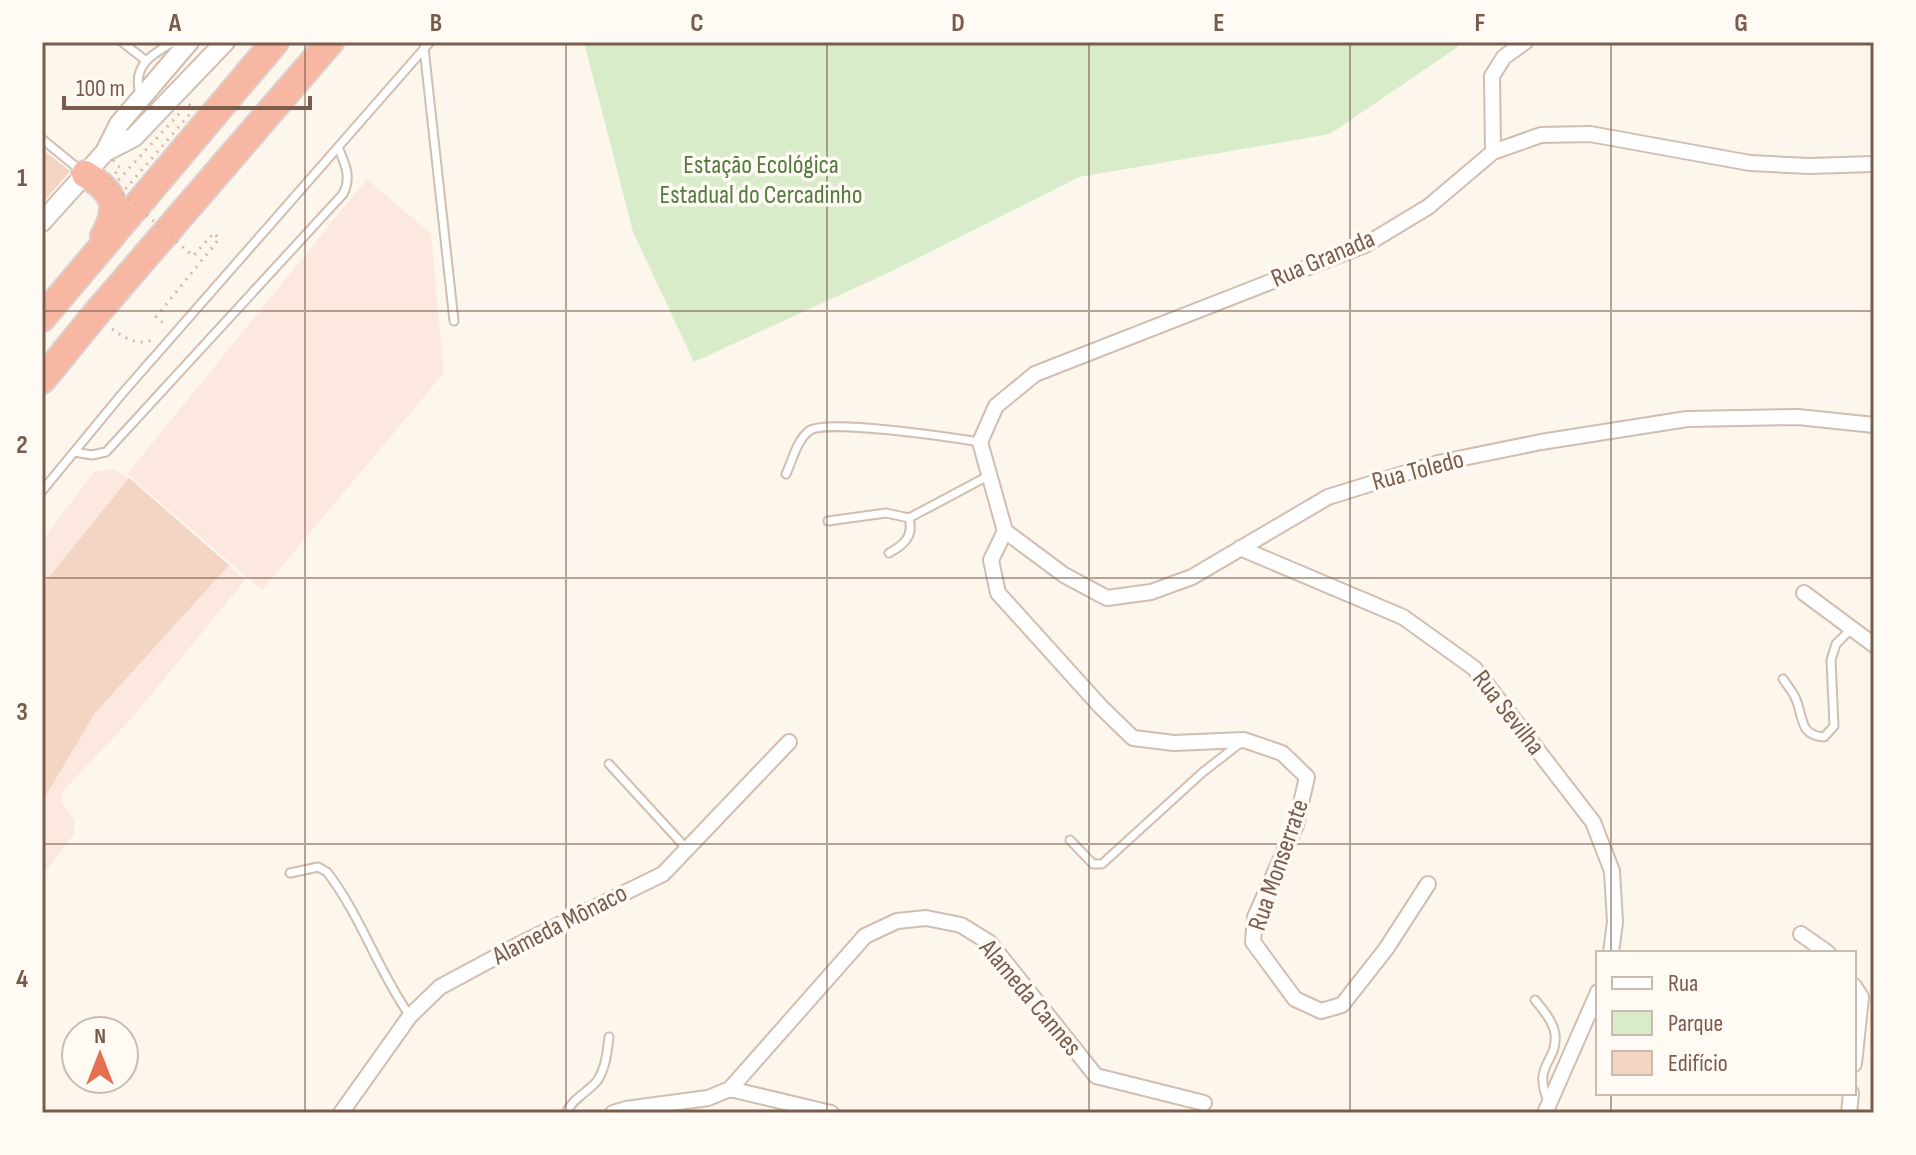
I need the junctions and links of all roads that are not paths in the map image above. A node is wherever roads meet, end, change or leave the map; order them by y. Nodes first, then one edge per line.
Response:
1 (122, 42) edge
2 (173, 42) edge
3 (189, 42) edge
4 (225, 42) edge
5 (275, 42) edge
6 (330, 42) edge
7 (1525, 42) edge
8 (427, 45) edge
9 (145, 60) junction
10 (142, 99) junction
11 (42, 139) edge
12 (338, 147) junction
13 (1493, 152) junction
14 (109, 156) junction
15 (1874, 164) edge
16 (85, 174) junction
17 (42, 222) edge
18 (90, 259) junction
19 (42, 318) edge
20 (454, 321) dead end
21 (42, 380) edge
22 (1874, 425) edge
23 (980, 442) junction
24 (74, 452) junction
25 (786, 474) dead end
26 (988, 476) junction
27 (42, 491) edge
28 (909, 518) junction
29 (828, 521) dead end
30 (1005, 531) junction
31 (1240, 548) junction
32 (889, 553) dead end
33 (1804, 593) dead end
34 (1851, 629) junction
35 (1874, 645) edge
36 (1783, 679) dead end
37 (1244, 740) junction
38 (789, 742) dead end
39 (609, 764) dead end
40 (1070, 840) dead end
41 (686, 848) junction
42 (290, 873) dead end
43 (1428, 884) dead end
44 (1801, 934) dead end
45 (1611, 951) edge
46 (1825, 951) edge
47 (1856, 989) edge
48 (1596, 997) edge
49 (1535, 1000) dead end
50 (410, 1016) junction
51 (609, 1037) dead end
52 (1856, 1045) edge
53 (730, 1089) junction
54 (708, 1098) junction
55 (1204, 1103) dead end
56 (1547, 1108) edge
57 (341, 1113) edge
58 (566, 1113) edge
59 (613, 1113) edge
60 (696, 1113) edge
61 (831, 1113) edge

1 - 9 lane
2 - 9 lane
3 - 10 street
4 - 14 street
5 - 18 highway
6 - 21 highway
7 - 13 street
8 - 12 lane
8 - 20 lane
9 - 10 lane
10 - 14 street
11 - 16 lane
12 - 24 lane
12 - 24 lane
13 - 15 street, Rua Granada
13 - 23 street, Rua Granada
14 - 16 street
16 - 17 street
16 - 18 highway
18 - 19 highway
22 - 31 street, Rua Toledo
23 - 25 lane
23 - 26 street
24 - 27 lane
26 - 28 lane
26 - 30 street
28 - 29 lane
28 - 32 lane
30 - 31 street, Rua Toledo
30 - 37 street, Rua Monserrate
31 - 45 street, Rua Sevilha
33 - 34 street
34 - 35 street
34 - 36 lane
37 - 40 lane
37 - 43 street, Rua Monserrate
38 - 41 street, Alameda Mônaco
39 - 41 lane
41 - 50 street, Alameda Mônaco
42 - 50 lane
44 - 46 street
47 - 52 street
48 - 56 street
49 - 56 lane
50 - 57 street, Alameda Mônaco
51 - 58 lane
53 - 54 street
53 - 55 street, Alameda Cannes
53 - 61 street
54 - 59 street
54 - 60 street

